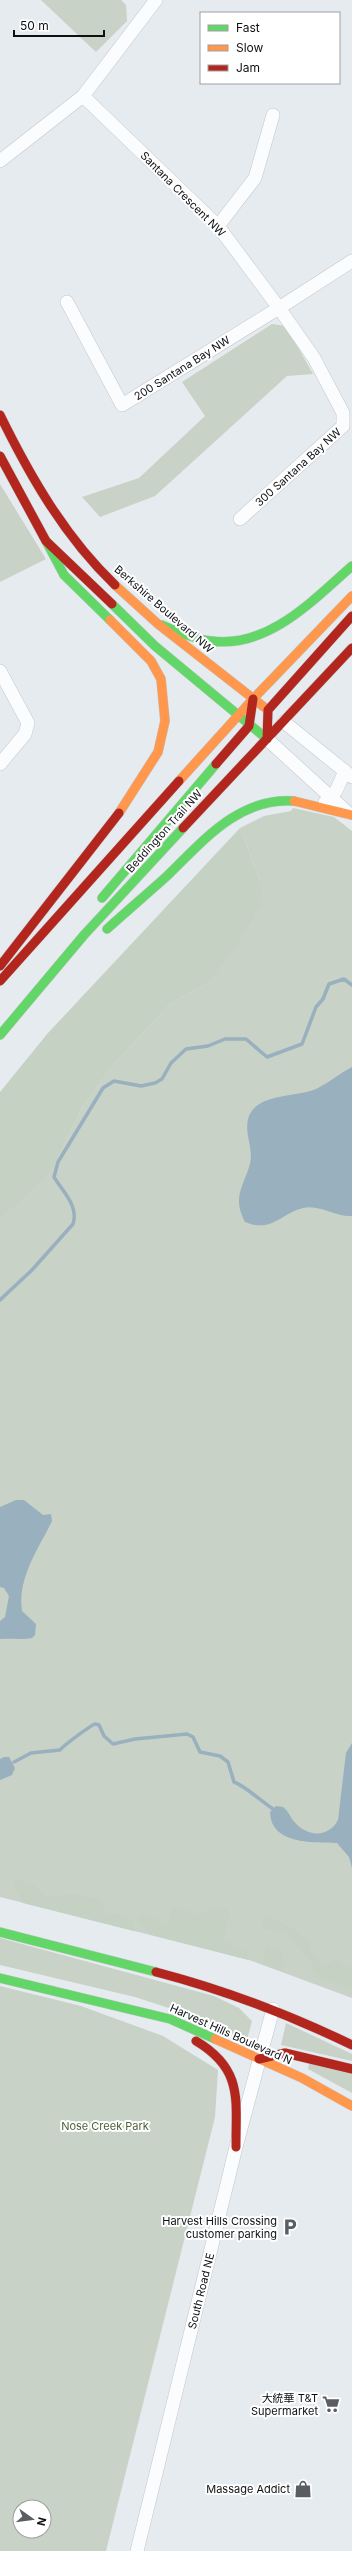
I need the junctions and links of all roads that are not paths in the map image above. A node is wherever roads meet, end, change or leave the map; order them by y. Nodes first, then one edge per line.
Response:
1 (150, 2) edge
2 (83, 96) junction
3 (273, 116) dead end
4 (0, 161) edge
5 (218, 226) junction
6 (352, 261) edge
7 (67, 302) dead end
8 (279, 308) junction
9 (0, 415) edge
10 (0, 456) edge
11 (240, 519) dead end
12 (46, 541) junction
13 (352, 566) edge
14 (352, 596) edge
15 (352, 616) edge
16 (162, 625) junction
17 (352, 648) edge
18 (0, 671) edge
19 (253, 699) junction
20 (268, 710) junction
21 (238, 717) junction
22 (284, 722) junction
23 (249, 726) junction
24 (267, 739) junction
25 (0, 764) edge
26 (348, 774) edge
27 (332, 797) junction
28 (321, 806) junction
29 (352, 816) edge
30 (0, 966) edge
31 (0, 981) edge
32 (38, 990) junction
33 (0, 1035) edge
34 (0, 1932) edge
35 (0, 1978) edge
36 (114, 2004) junction
37 (273, 2009) junction
38 (352, 2045) edge
39 (259, 2059) junction
40 (352, 2069) edge
41 (352, 2106) edge
42 (236, 2147) junction
43 (137, 2551) edge

1 - 2 street
2 - 4 street
2 - 5 street, Santana Crescent NW
3 - 5 street
5 - 8 street, Santana Crescent NW
6 - 8 street
7 - 8 street, 200 Santana Bay NW
8 - 11 street, 300 Santana Bay NW
9 - 16 main road, Berkshire Boulevard NW
10 - 12 main road
12 - 21 main road
12 - 30 main road
13 - 16 main road
14 - 19 main road, Beddington Trail NW
15 - 20 main road
16 - 19 main road, Berkshire Boulevard NW
17 - 22 main road, Beddington Trail NW
18 - 25 street
19 - 20 main road, Berkshire Boulevard NW
19 - 21 main road, Beddington Trail NW
19 - 23 main road
20 - 22 main road, Berkshire Boulevard NW
20 - 24 main road
21 - 23 main road
21 - 31 main road, Beddington Trail NW
22 - 24 main road, Beddington Trail NW
22 - 26 street
23 - 24 main road
23 - 32 main road
24 - 27 street
24 - 32 main road, Beddington Trail NW
26 - 27 street
27 - 28 street
27 - 29 street
28 - 29 main road
28 - 32 main road
32 - 33 main road, Beddington Trail NW
34 - 37 main road
35 - 36 main road, Harvest Hills Boulevard N
36 - 39 main road, Harvest Hills Boulevard N
36 - 42 main road
37 - 38 main road
37 - 39 street, South Road NE
39 - 40 main road
39 - 41 main road, Harvest Hills Boulevard N
39 - 42 street, South Road NE
42 - 43 street, South Road NE

